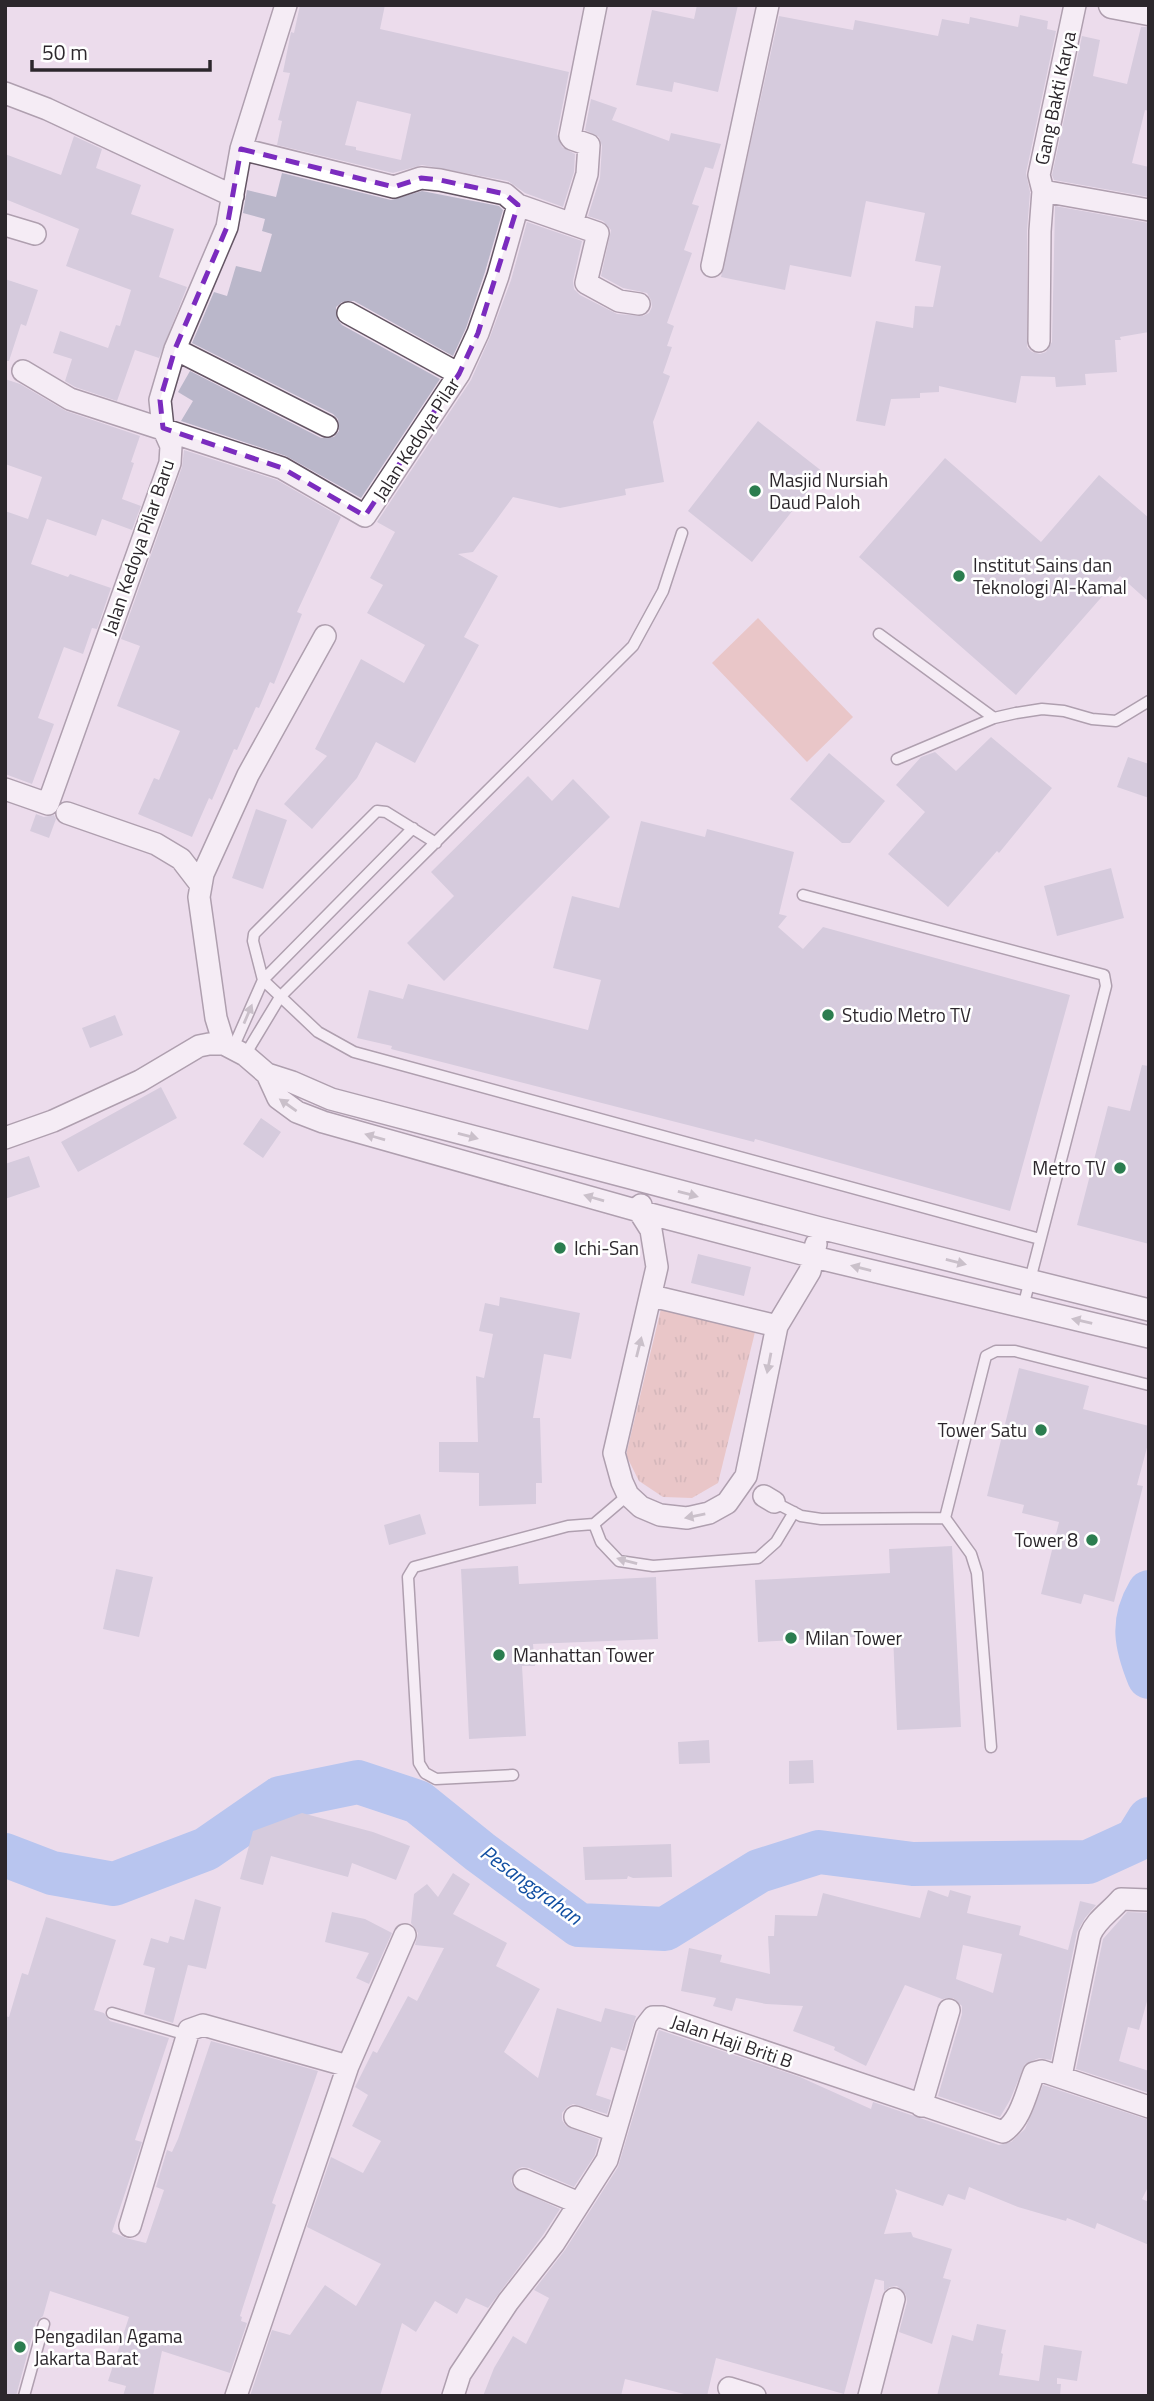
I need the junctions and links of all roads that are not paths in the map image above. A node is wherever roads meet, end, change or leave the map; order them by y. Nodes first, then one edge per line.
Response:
1 (286, 5) edge
2 (596, 5) edge
3 (768, 5) edge
4 (1074, 5) edge
5 (1112, 5) edge
6 (1149, 12) edge
7 (5, 93) edge
8 (241, 149) junction
9 (1043, 191) junction
10 (233, 196) junction
11 (519, 205) junction
12 (1149, 210) edge
13 (572, 223) junction
14 (5, 225) edge
15 (35, 234) dead end
16 (712, 266) dead end
17 (639, 304) dead end
18 (348, 313) dead end
19 (1039, 341) dead end
20 (175, 349) junction
21 (23, 371) dead end
22 (458, 373) junction
23 (327, 426) dead end
24 (163, 428) junction
25 (682, 533) dead end
26 (879, 634) dead end
27 (325, 636) dead end
28 (1149, 701) edge
29 (994, 718) junction
30 (897, 759) dead end
31 (5, 789) edge
32 (58, 809) junction
33 (413, 828) junction
34 (436, 843) junction
35 (201, 885) junction
36 (803, 895) dead end
37 (263, 980) junction
38 (280, 997) junction
39 (234, 1049) junction
40 (267, 1074) junction
41 (5, 1138) edge
42 (646, 1183) junction
43 (639, 1211) junction
44 (820, 1228) junction
45 (1040, 1239) junction
46 (814, 1257) junction
47 (1029, 1280) junction
48 (652, 1296) junction
49 (1023, 1307) junction
50 (1149, 1310) edge
51 (776, 1326) junction
52 (1149, 1337) edge
53 (1149, 1385) edge
54 (746, 1476) junction
55 (628, 1495) junction
56 (794, 1512) junction
57 (945, 1518) junction
58 (594, 1524) junction
59 (991, 1747) dead end
60 (513, 1775) dead end
61 (1149, 1900) edge
62 (405, 1935) dead end
63 (949, 2010) dead end
64 (112, 2013) dead end
65 (187, 2035) junction
66 (348, 2066) junction
67 (1061, 2076) junction
68 (921, 2106) junction
69 (1149, 2107) edge
70 (575, 2117) dead end
71 (615, 2131) junction
72 (524, 2180) dead end
73 (579, 2203) junction
74 (130, 2226) dead end
75 (894, 2298) dead end
76 (44, 2324) dead end
77 (729, 2388) dead end
78 (24, 2396) edge
79 (236, 2396) edge
80 (453, 2396) edge
81 (755, 2396) edge
82 (869, 2396) edge

1 - 8 street, Jalan Kedoya Pilar Baru
2 - 13 street
3 - 16 street
4 - 9 street, Gang Bakti Karya
5 - 6 street
7 - 10 street
8 - 10 street, Jalan Kedoya Pilar Baru
8 - 11 street
9 - 12 street, Gang Bakti Karya
9 - 19 street, Gang Bakti Karya
10 - 20 street, Jalan Kedoya Pilar Baru
11 - 13 street
11 - 22 street, Jalan Kedoya Pilar
13 - 17 street
14 - 15 street
18 - 22 street
20 - 23 street
20 - 24 street, Jalan Kedoya Pilar Baru
21 - 24 street, Jalan Kedoya Pilar
22 - 24 street, Jalan Kedoya Pilar
24 - 32 street, Jalan Kedoya Pilar Baru
25 - 34 lane
26 - 29 lane
27 - 35 street
28 - 29 lane
29 - 30 lane
31 - 32 street
32 - 35 street
33 - 34 lane
33 - 37 lane
33 - 37 lane
34 - 38 lane
35 - 39 street
36 - 45 lane
37 - 38 lane
39 -> 37 lane
38 - 39 lane
38 - 45 lane
39 - 40 street
39 - 41 street
40 -> 42 street
43 -> 40 street
42 - 43 street
42 -> 44 street
43 - 46 street
43 - 48 street
44 - 46 street
44 -> 47 street
45 - 47 lane
49 -> 46 street
46 - 51 street
47 - 49 lane
47 - 50 street
48 - 51 street
55 -> 48 street
52 -> 49 street
51 -> 54 street
53 - 57 lane
54 -> 55 street
54 - 56 lane
55 - 58 lane
56 - 57 lane
56 -> 58 lane
57 - 59 lane
58 - 60 lane
61 - 67 street
62 - 66 street
63 - 68 street
64 - 65 lane
65 - 66 street
65 - 74 street
66 - 79 street
67 - 68 street, Jalan Haji Briti B
67 - 69 street, Jalan Haji Briti B
68 - 71 street, Jalan Haji Briti B
70 - 71 street
71 - 73 street, Jalan Haji Briti B
72 - 73 street
73 - 80 street, Jalan Haji Briti B
75 - 82 street
76 - 78 lane
77 - 81 street

